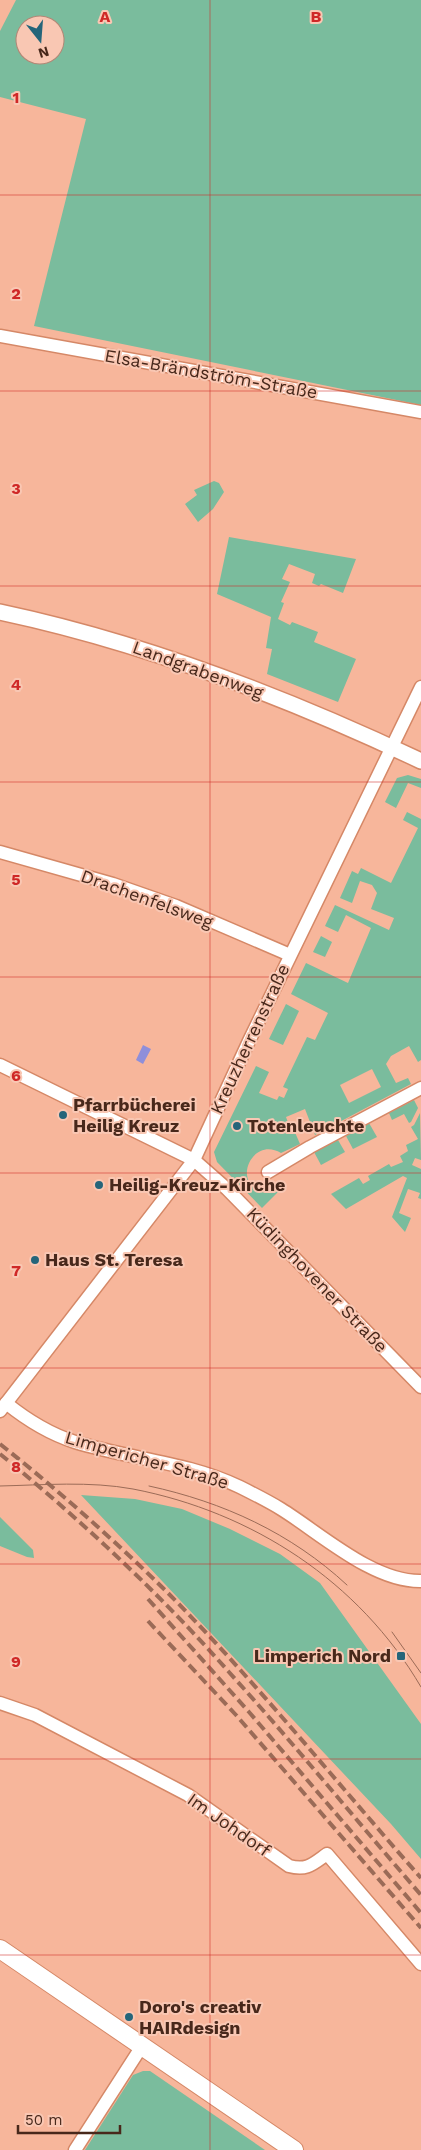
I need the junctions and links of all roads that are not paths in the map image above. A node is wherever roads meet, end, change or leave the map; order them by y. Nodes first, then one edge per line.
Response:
1 (0, 336) edge
2 (421, 412) edge
3 (0, 612) edge
4 (421, 687) edge
5 (391, 746) junction
6 (421, 761) edge
7 (0, 852) edge
8 (290, 955) junction
9 (0, 1065) edge
10 (421, 1088) edge
11 (194, 1160) junction
12 (268, 1172) dead end
13 (421, 1386) edge
14 (3, 1407) edge
15 (421, 1581) edge
16 (0, 1703) edge
17 (0, 1949) edge
18 (418, 1960) edge
19 (142, 2046) junction
20 (75, 2150) edge
21 (294, 2150) edge

1 - 2 street, Elsa-Brändström-Straße
3 - 5 street, Landgrabenweg
4 - 5 street, Kreuzherrenstraße
5 - 6 street, Landgrabenweg
5 - 8 street, Kreuzherrenstraße
7 - 8 street, Drachenfelsweg
8 - 11 street, Kreuzherrenstraße
9 - 11 street, Küdinghovener Straße
10 - 12 street
11 - 13 street, Küdinghovener Straße
11 - 14 street, Kreuzherrenstraße
14 - 15 street, Limpericher Straße
16 - 18 street, Im Johdorf
17 - 19 main road
19 - 20 street
19 - 21 main road

